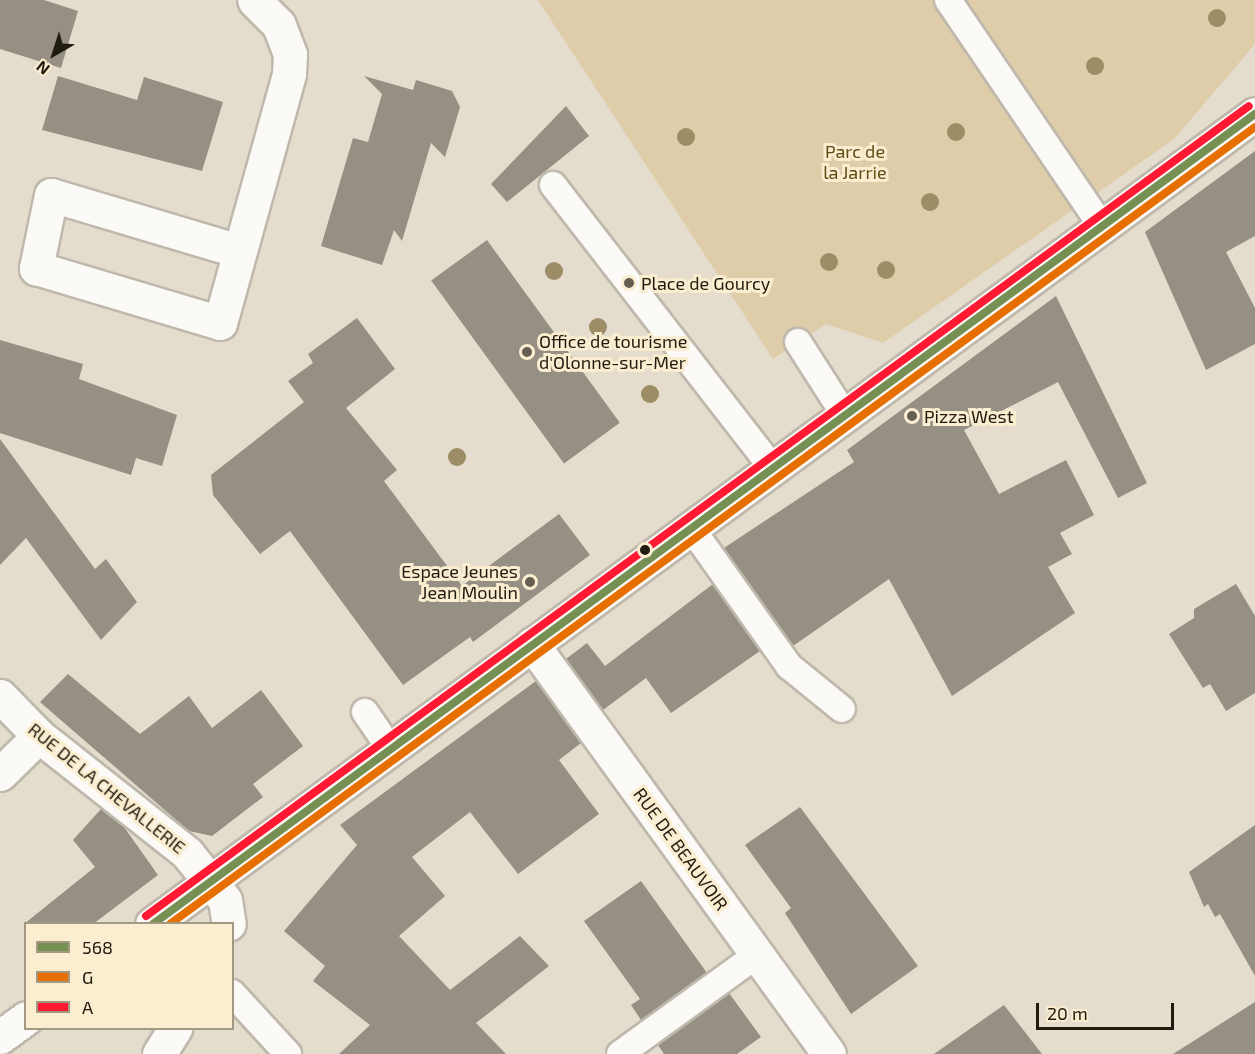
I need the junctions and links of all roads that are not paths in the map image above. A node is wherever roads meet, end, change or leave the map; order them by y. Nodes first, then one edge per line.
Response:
1 (254, 0) edge
2 (948, 0) edge
3 (1255, 114) edge
4 (553, 185) dead end
5 (1102, 227) junction
6 (239, 251) junction
7 (798, 342) dead end
8 (846, 417) junction
9 (773, 469) junction
10 (692, 529) junction
11 (532, 644) junction
12 (0, 696) edge
13 (842, 709) dead end
14 (365, 712) dead end
15 (39, 736) junction
16 (391, 750) junction
17 (0, 774) edge
18 (212, 882) junction
19 (155, 922) edge
20 (229, 922) edge
21 (758, 954) junction
22 (234, 995) edge
23 (24, 1019) edge
24 (174, 1030) edge
25 (0, 1037) edge
26 (159, 1054) edge
27 (288, 1054) edge
28 (620, 1054) edge
29 (829, 1054) edge

1 - 6 street
2 - 5 lane
3 - 5 street
4 - 9 lane
5 - 8 street
6 - 6 street
7 - 8 lane
8 - 9 street
9 - 10 street
10 - 11 street
10 - 13 lane
11 - 16 street
11 - 21 street, RUE DE BEAUVOIR
12 - 15 street, RUE DE LA CHEVALLERIE
14 - 16 lane
15 - 17 street
15 - 18 street, RUE DE LA CHEVALLERIE
16 - 18 street
18 - 19 street
18 - 20 street, RUE DE LA CHEVALLERIE
21 - 28 lane
21 - 29 street, RUE DE BEAUVOIR
22 - 27 lane
23 - 25 street
24 - 26 street

